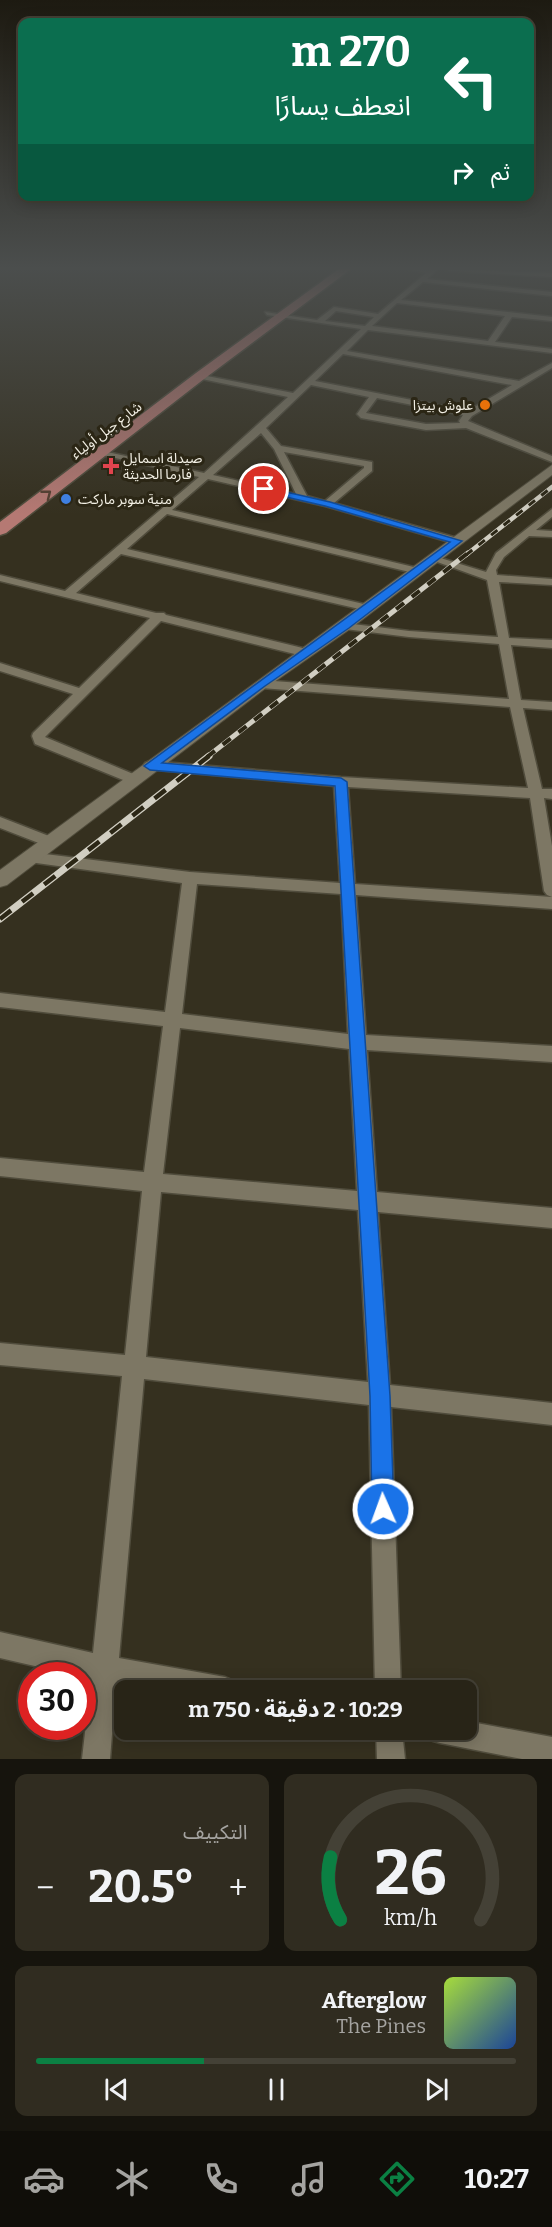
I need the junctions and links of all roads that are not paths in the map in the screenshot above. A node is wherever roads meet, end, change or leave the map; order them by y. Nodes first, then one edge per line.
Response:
1 (215, 351) edge
2 (233, 351) edge
3 (342, 352) joint
4 (552, 365) edge
5 (200, 375) junction
6 (309, 382) junction
7 (520, 384) junction
8 (375, 395) junction
9 (294, 396) junction
10 (469, 414) junction
11 (466, 425) junction
12 (261, 427) junction
13 (85, 447) dead end
14 (278, 448) junction
15 (101, 452) junction
16 (552, 459) edge
17 (552, 469) edge
18 (205, 476) junction
19 (303, 499) junction
20 (327, 504) junction
21 (166, 511) junction
22 (552, 512) edge
23 (0, 530) edge
24 (525, 533) junction
25 (552, 534) edge
26 (457, 541) junction
27 (119, 550) junction
28 (434, 559) junction
29 (418, 571) junction
30 (0, 578) edge
31 (493, 578) junction
32 (552, 582) edge
33 (68, 594) junction
34 (368, 608) junction
35 (160, 615) junction
36 (345, 626) junction
37 (506, 641) junction
38 (552, 644) edge
39 (307, 653) junction
40 (0, 667) edge
41 (261, 684) junction
42 (81, 693) junction
43 (516, 704) junction
44 (552, 706) edge
45 (150, 766) junction
46 (133, 779) junction
47 (341, 782) junction
48 (536, 793) junction
49 (552, 794) edge
50 (0, 822) edge
51 (49, 842) junction
52 (29, 857) junction
53 (190, 878) junction
54 (0, 880) edge
55 (347, 889) junction
56 (552, 891) edge
57 (552, 903) edge
58 (0, 1000) edge
59 (172, 1020) junction
60 (356, 1042) junction
61 (552, 1054) edge
62 (0, 1167) edge
63 (152, 1184) junction
64 (366, 1200) junction
65 (552, 1218) edge
66 (0, 1354) edge
67 (134, 1365) junction
68 (380, 1396) junction
69 (552, 1414) edge
70 (0, 1645) edge
71 (106, 1670) junction
72 (166, 1680) edge
73 (388, 1680) edge
74 (477, 1737) edge
75 (389, 1740) edge
76 (552, 1751) edge
77 (96, 1759) edge
78 (390, 1759) edge

1 - 13 main road, شارع جبل أولياء
2 - 5 main road, شارع جبل أولياء
3 - 6 street
3 - 7 street
4 - 7 street
5 - 9 street
5 - 15 main road, شارع جبل أولياء
6 - 8 street
6 - 9 street
7 - 10 street
8 - 10 street
8 - 11 street
9 - 12 street
10 - 11 street
11 - 16 street
12 - 14 street
12 - 18 street
14 - 19 street
14 - 20 street
15 - 18 street
23 -> 15 main road, شارع جبل أولياء
17 - 26 street
18 - 19 street
18 - 21 street
19 - 20 street
20 - 26 street
21 - 27 street
21 - 29 street
22 - 24 street
24 - 25 street
24 - 31 street
26 - 28 street
27 - 33 street
27 - 34 street
28 - 29 street
28 - 31 street
29 - 34 street
30 - 33 street
31 - 32 street
31 - 37 street
33 - 35 street
34 - 36 street
35 - 39 street
35 - 42 street
36 - 37 street
36 - 39 street
37 - 38 street
37 - 43 street
39 - 41 street
40 - 42 street
41 - 43 street
41 - 45 street
42 - 46 street
43 - 44 street
43 - 48 street
45 - 46 street
45 - 47 street
46 - 51 street
47 - 48 street
47 - 55 street
48 - 49 street
48 - 56 street
50 - 51 street
51 - 52 street
52 - 53 street
52 - 54 street
53 - 55 street
53 - 59 street
55 - 57 street
55 - 60 street
58 - 59 street
59 - 60 street
59 - 63 street
60 - 61 street
60 - 64 street
62 - 63 street
63 - 64 street
63 - 67 street
64 - 65 street
64 - 68 street
66 - 67 street
67 - 68 street
67 - 71 street
68 - 69 street
68 - 73 street
70 - 71 street
71 - 72 street
71 - 77 street
74 - 76 street
75 - 78 street

